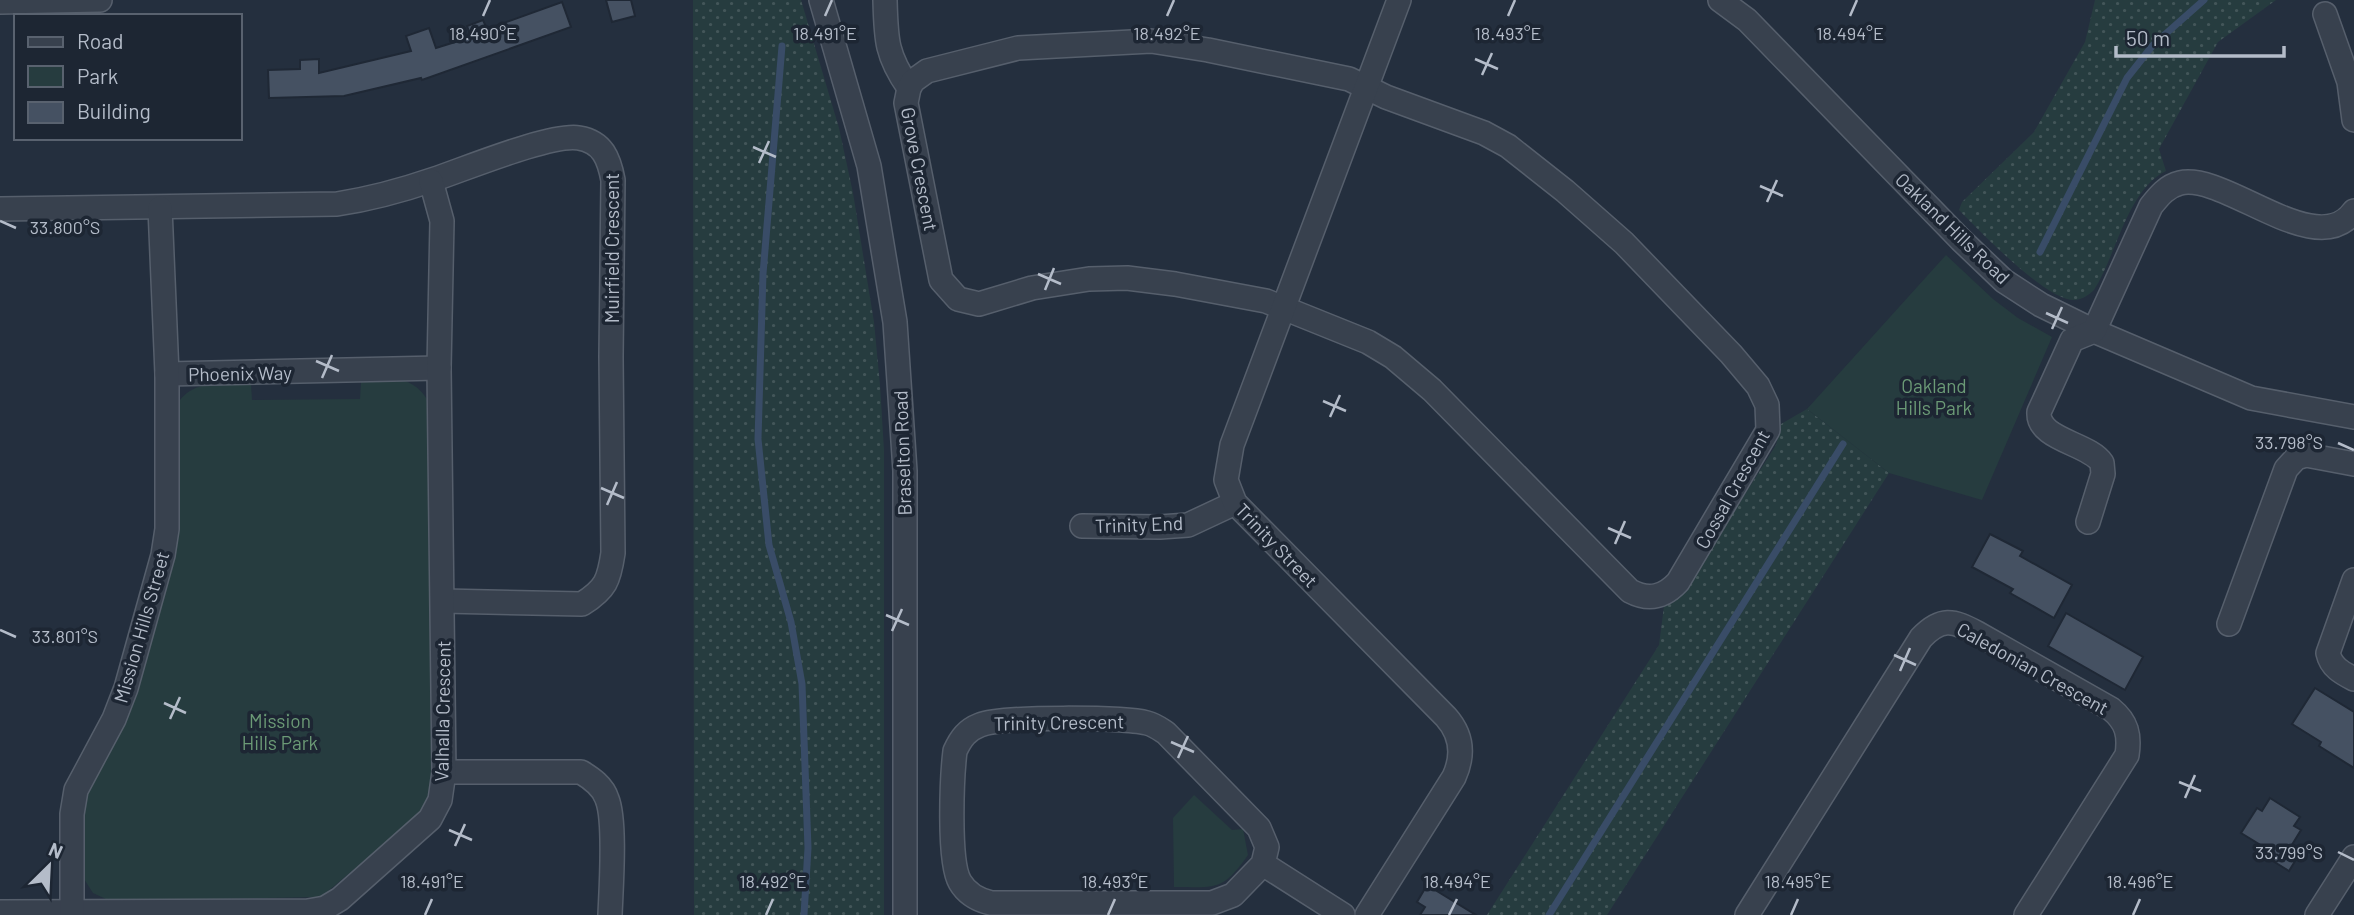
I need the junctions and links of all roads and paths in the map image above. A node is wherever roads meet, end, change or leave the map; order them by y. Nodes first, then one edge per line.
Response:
1 (100, 0) edge
2 (821, 0) edge
3 (885, 0) edge
4 (1399, 0) edge
5 (1720, 0) edge
6 (0, 2) edge
7 (2325, 14) dead end
8 (1366, 87) junction
9 (909, 88) junction
10 (2354, 120) edge
11 (432, 181) junction
12 (160, 208) junction
13 (0, 209) edge
14 (2354, 211) edge
15 (1283, 309) junction
16 (2094, 331) junction
17 (439, 369) junction
18 (167, 374) junction
19 (2354, 417) edge
20 (2354, 464) edge
21 (1235, 503) junction
22 (2088, 522) dead end
23 (1082, 526) dead end
24 (2354, 580) edge
25 (443, 601) junction
26 (2229, 624) dead end
27 (2353, 679) edge
28 (444, 772) junction
29 (2354, 856) edge
30 (1264, 864) junction
31 (0, 912) edge
32 (72, 913) edge
33 (256, 913) edge
34 (610, 915) edge
35 (905, 915) edge
36 (1343, 915) edge
37 (1367, 915) edge
38 (1747, 915) edge
39 (2025, 915) edge
40 (2317, 915) edge

1 - 6 street
2 - 35 street, Braselton Road
3 - 9 street
4 - 8 street, Trinity Street
5 - 16 street, Oakland Hills Road
7 - 10 street
8 - 9 street, Grove Crescent
8 - 15 street, Trinity Street
8 - 15 street, Cossal Crescent
9 - 15 street, Grove Crescent
11 - 12 street, Muirfield Crescent
11 - 17 street, Valhalla Crescent
11 - 25 street, Muirfield Crescent
12 - 13 street, Muirfield Crescent
12 - 18 street, Mission Hills Street
14 - 16 street
15 - 21 street, Trinity Street
16 - 19 street, Oakland Hills Road
16 - 22 street
17 - 18 street, Phoenix Way
17 - 25 street, Valhalla Crescent
18 - 32 street, Mission Hills Street
20 - 26 street
21 - 23 street, Trinity End
21 - 37 street, Trinity Street
24 - 27 street
25 - 28 street, Valhalla Crescent
28 - 33 street, Valhalla Crescent
28 - 34 street
29 - 40 street
30 - 30 street, Trinity Crescent
30 - 36 street
31 - 32 street, Valhalla Crescent
32 - 33 street, Valhalla Crescent
38 - 39 street, Caledonian Crescent

